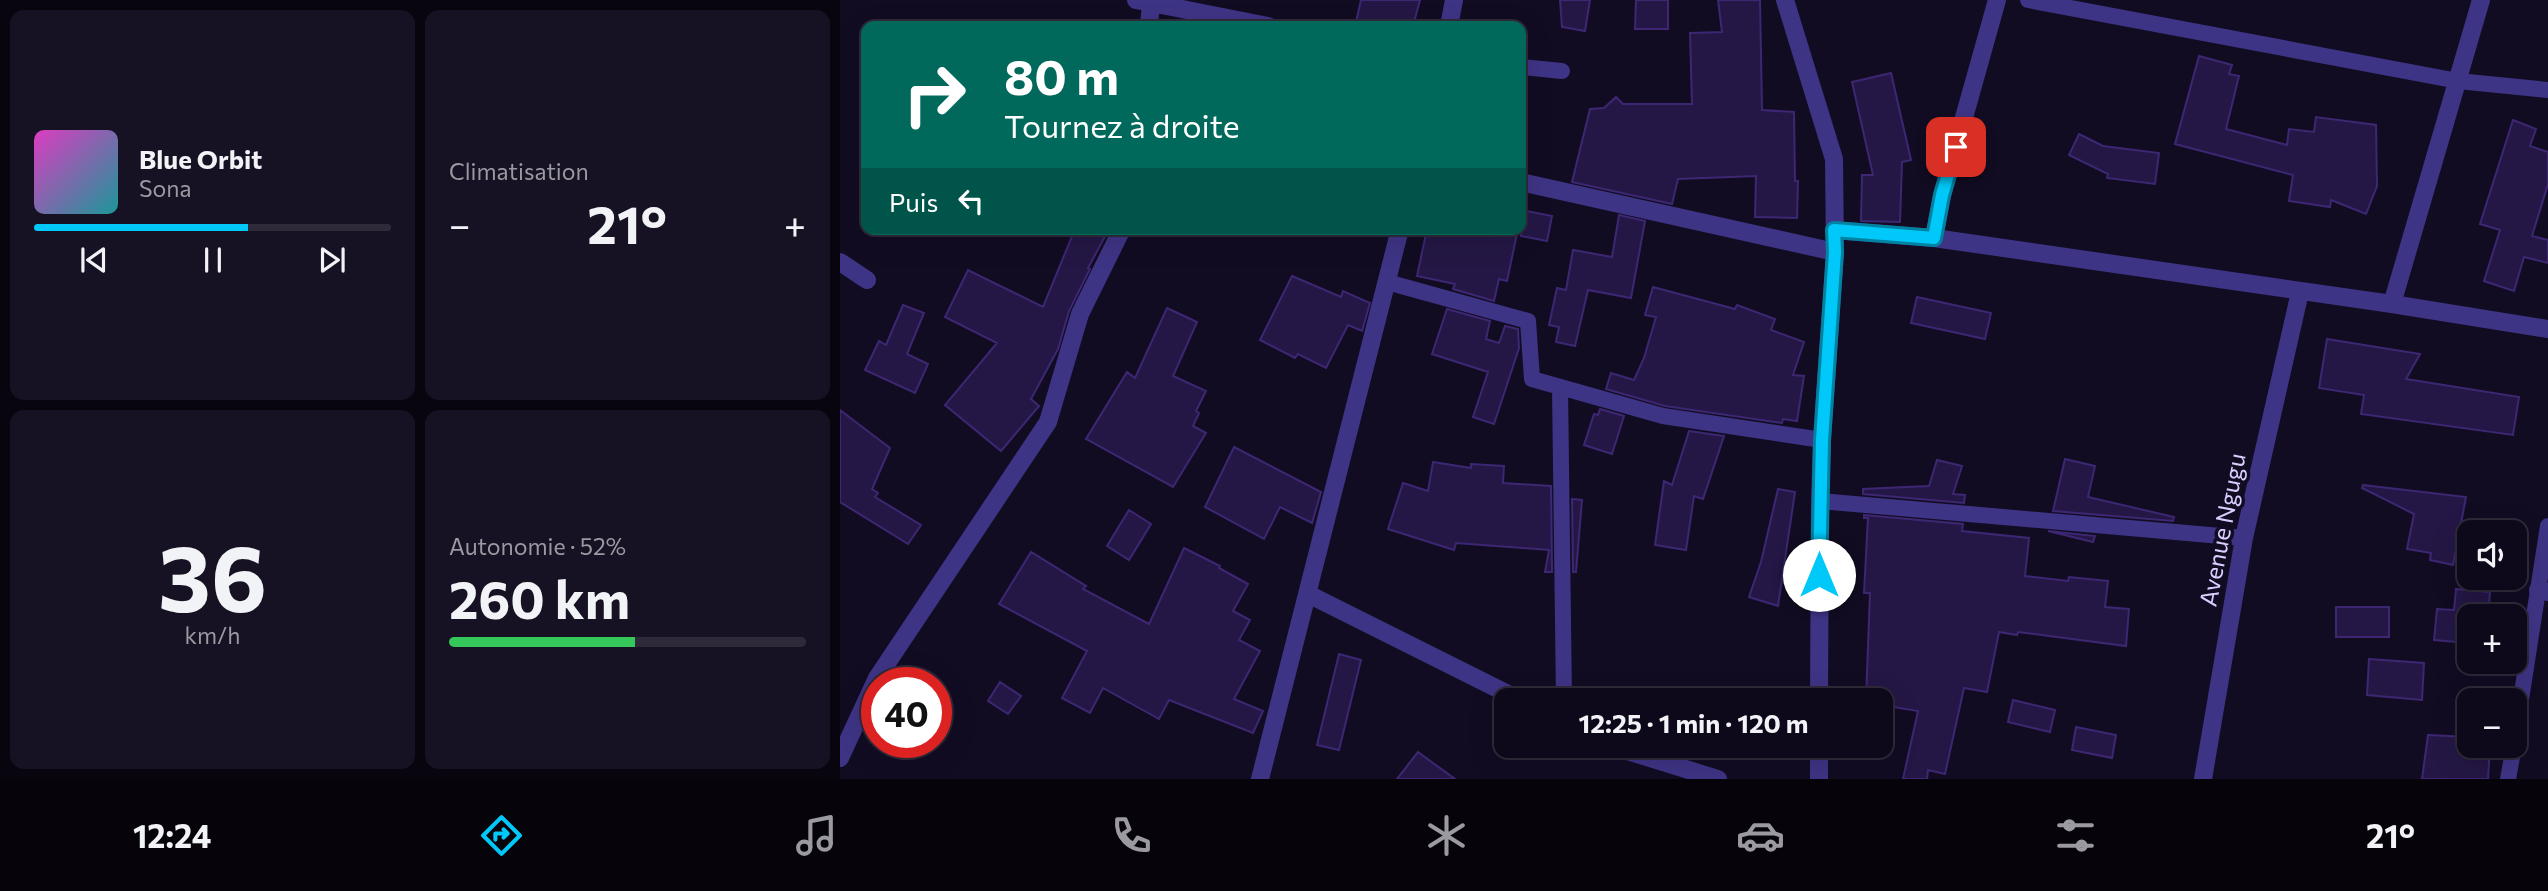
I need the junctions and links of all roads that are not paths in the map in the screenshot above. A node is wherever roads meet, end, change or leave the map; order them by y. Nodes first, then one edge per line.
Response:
1 (1454, 0) edge
2 (1785, 0) edge
3 (1997, 0) edge
4 (2028, 0) edge
5 (2480, 0) edge
6 (1143, 2) edge
7 (1198, 6) edge
8 (1148, 21) edge
9 (1250, 21) edge
10 (1450, 21) edge
11 (1526, 67) edge
12 (1562, 71) dead end
13 (2458, 81) junction
14 (2548, 90) edge
15 (1526, 183) edge
16 (1834, 230) junction
17 (1119, 235) edge
18 (1399, 235) edge
19 (1934, 238) junction
20 (1835, 252) junction
21 (840, 262) edge
22 (867, 280) dead end
23 (1387, 282) junction
24 (2301, 292) junction
25 (2392, 304) junction
26 (2548, 330) edge
27 (1560, 387) junction
28 (1822, 440) junction
29 (1820, 501) junction
30 (2548, 526) edge
31 (2244, 538) junction
32 (2543, 591) edge
33 (1308, 594) junction
34 (1496, 688) edge
35 (1564, 688) edge
36 (1819, 688) edge
37 (2525, 688) edge
38 (840, 758) edge
39 (1650, 758) edge
40 (1819, 758) edge
41 (2512, 758) edge
42 (1260, 779) edge
43 (1718, 779) edge
44 (1819, 779) edge
45 (2203, 779) edge
46 (2508, 779) edge

1 - 10 street
2 - 16 street
3 - 19 street
4 - 13 lane
5 - 13 street
6 - 7 street
6 - 8 street
7 - 9 street
11 - 12 lane
13 - 14 lane
13 - 25 street
15 - 20 street
16 - 19 street
16 - 20 street
17 - 38 street
18 - 23 street
19 - 24 street
20 - 28 street
21 - 22 street
23 - 27 lane
23 - 33 street
24 - 25 street
24 - 31 street, Avenue Ngugu
25 - 26 street
27 - 28 lane
27 - 35 lane
28 - 29 street
29 - 31 lane
29 - 36 street
30 - 32 lane
31 - 45 street, Avenue Ngugu
32 - 37 lane
33 - 34 street
33 - 42 street
39 - 43 street
40 - 44 street
41 - 46 lane

